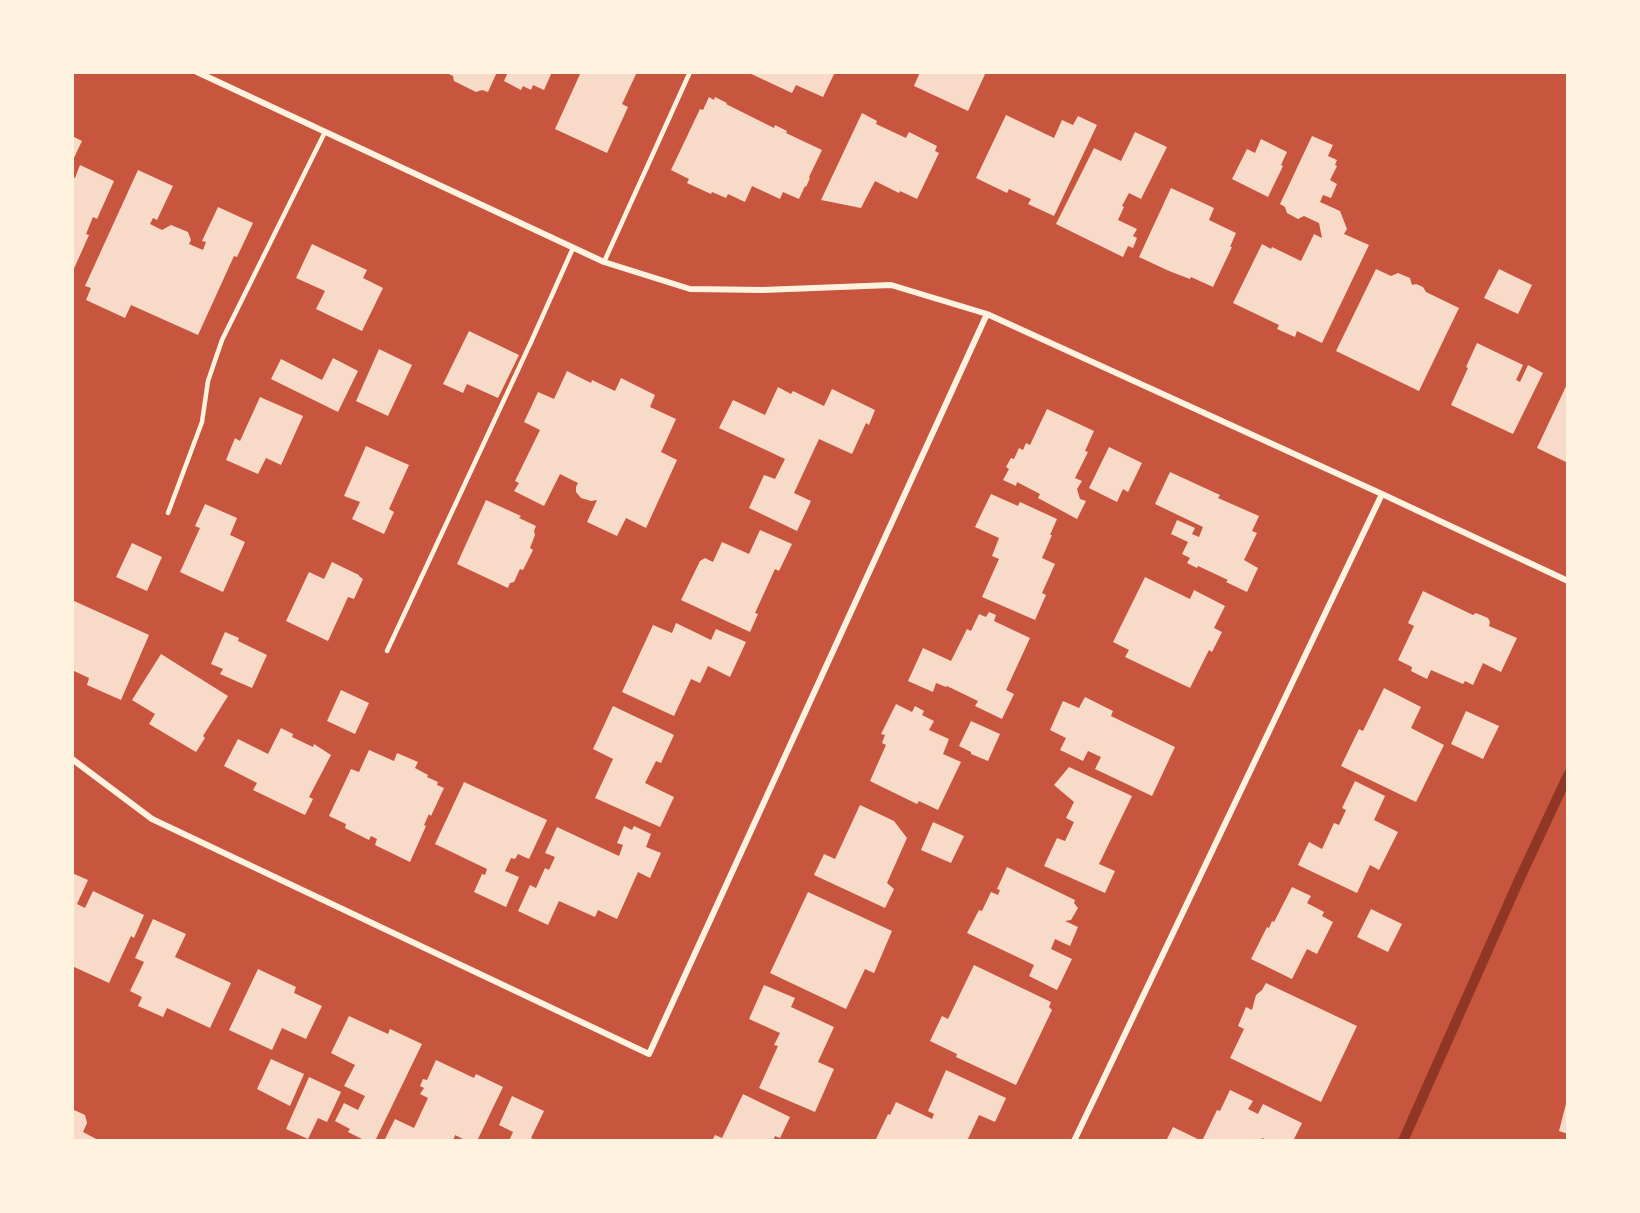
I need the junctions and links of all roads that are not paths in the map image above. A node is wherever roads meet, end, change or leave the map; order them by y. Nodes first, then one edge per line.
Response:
1 (197, 72) edge
2 (690, 72) edge
3 (325, 132) junction
4 (573, 248) junction
5 (604, 262) junction
6 (987, 314) junction
7 (1382, 494) junction
8 (168, 513) dead end
9 (1568, 582) edge
10 (387, 651) dead end
11 (72, 759) edge
12 (1074, 1141) edge

1 - 3 street
2 - 5 lane
3 - 4 street
3 - 8 lane
4 - 5 street
4 - 10 lane
5 - 6 street
6 - 7 street
6 - 11 street
7 - 9 street
7 - 12 street

